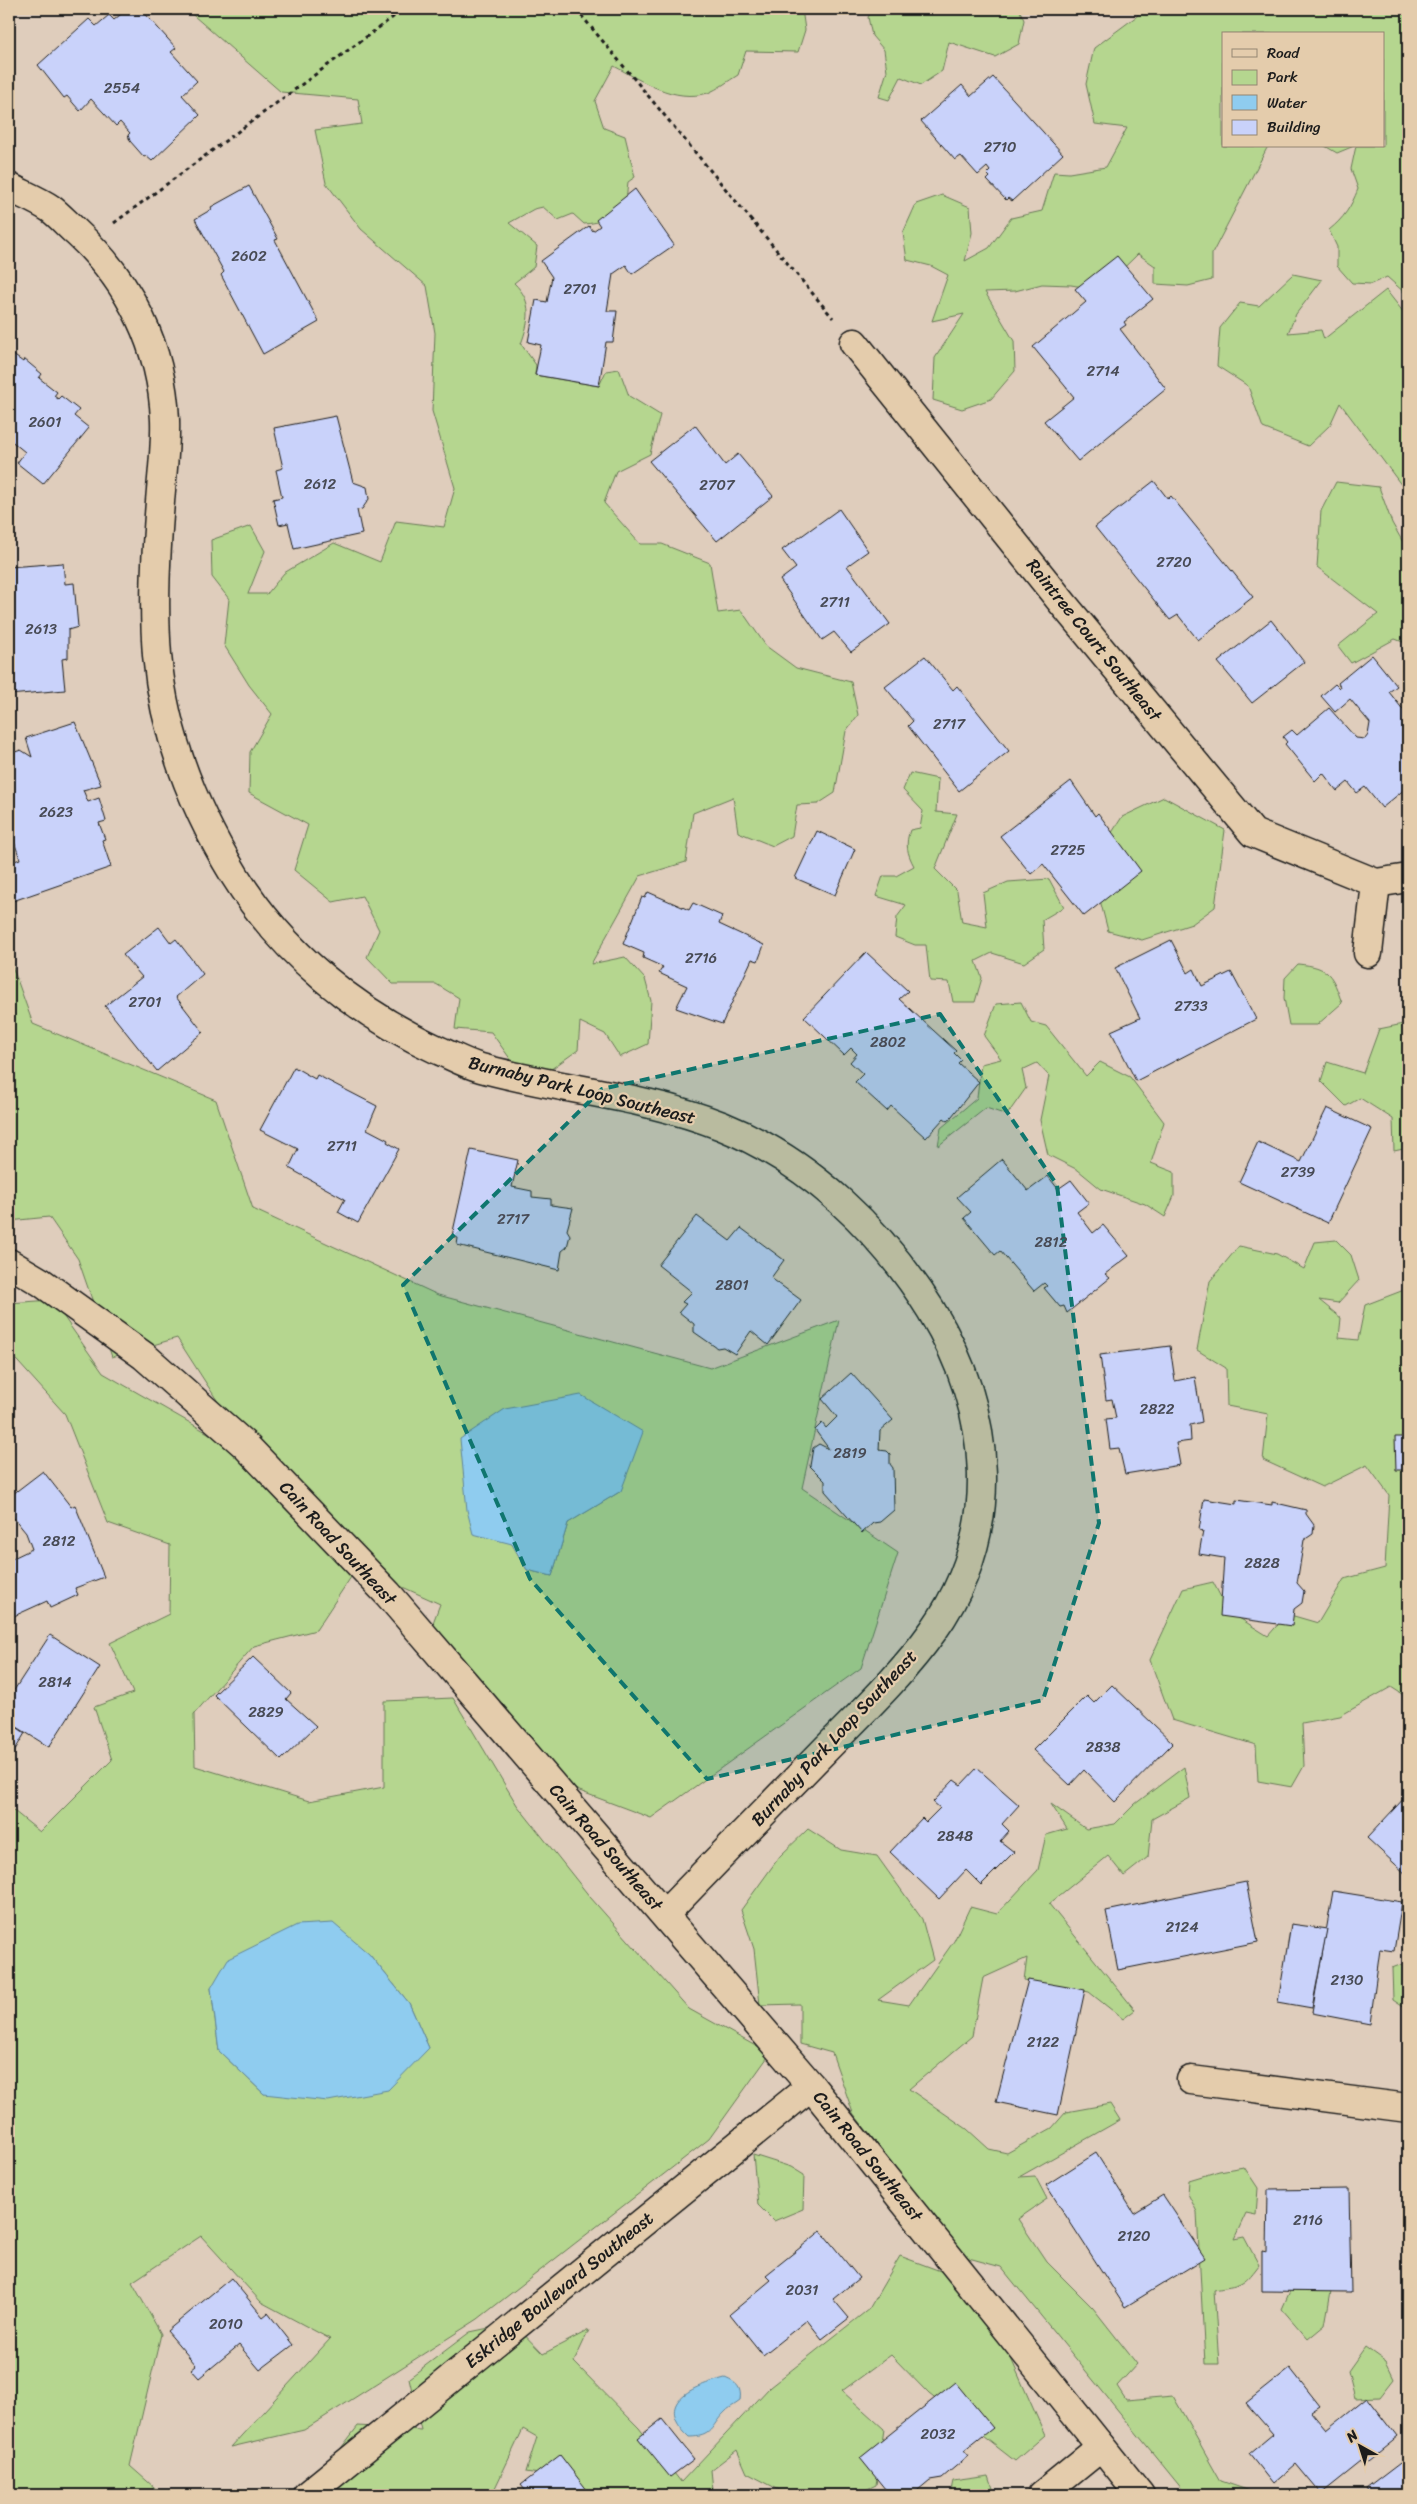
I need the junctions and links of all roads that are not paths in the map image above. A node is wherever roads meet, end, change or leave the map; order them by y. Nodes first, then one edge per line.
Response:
1 (9, 187) edge
2 (854, 343) road end
3 (1408, 878) edge
4 (1376, 882) junction
5 (1368, 953) dead end
6 (9, 1263) edge
7 (665, 1914) junction
8 (1191, 2080) dead end
9 (811, 2086) junction
10 (1408, 2108) edge
11 (1101, 2447) junction
12 (307, 2495) edge
13 (1042, 2495) edge
14 (1140, 2495) edge

1 - 7 street, Burnaby Park Loop Southeast
2 - 4 street, Raintree Court Southeast
3 - 4 street
4 - 5 street
6 - 7 street, Cain Road Southeast
7 - 9 street, Cain Road Southeast
8 - 10 street
9 - 11 street, Cain Road Southeast
9 - 12 street, Eskridge Boulevard Southeast
11 - 13 street
11 - 14 street, Cain Road Southeast

